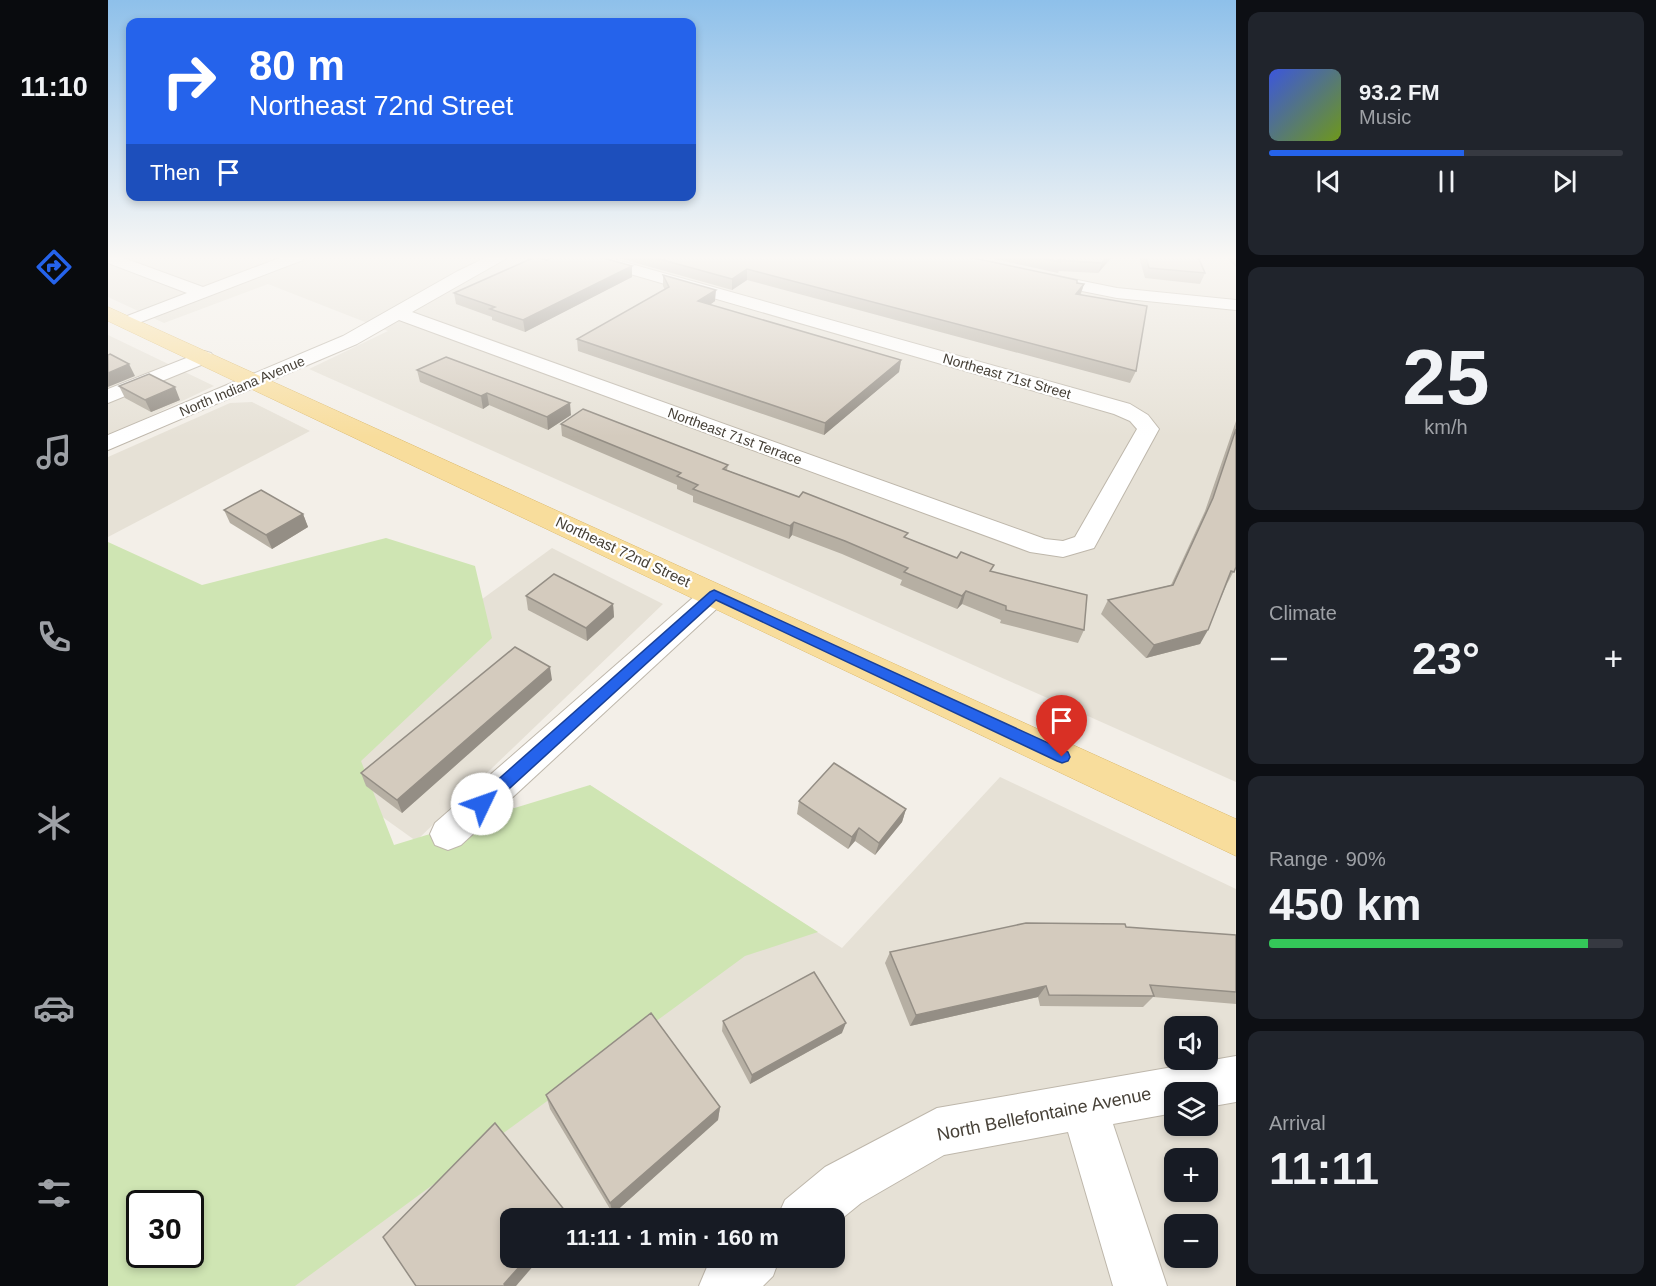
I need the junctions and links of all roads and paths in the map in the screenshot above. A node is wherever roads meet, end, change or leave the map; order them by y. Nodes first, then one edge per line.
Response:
1 (118, 317) edge
2 (390, 317) edge
3 (408, 317) edge
4 (799, 317) edge
5 (204, 357) junction
6 (254, 381) junction
7 (108, 397) edge
8 (108, 411) edge
9 (139, 430) junction
10 (108, 443) edge
11 (1074, 548) joint
12 (714, 595) junction
13 (448, 834) dead end
14 (1236, 838) edge
15 (1236, 1079) edge
16 (1083, 1106) junction
17 (814, 1208) edge
18 (743, 1268) edge
19 (726, 1286) edge
20 (1140, 1286) edge

1 - 5 main road, Northeast 72nd Street
2 - 6 street, North Indiana Avenue
3 - 11 street, Northeast 71st Terrace
4 - 11 street, Northeast 71st Street
5 - 6 main road, Northeast 72nd Street
5 - 7 street
6 - 9 street, North Indiana Avenue
6 - 12 main road, Northeast 72nd Street
8 - 9 street
9 - 10 street, North Indiana Avenue
12 - 13 street
12 - 14 main road, Northeast 72nd Street
15 - 16 street, North Bellefontaine Avenue
16 - 17 street, North Bellefontaine Avenue
16 - 20 street
18 - 19 street

